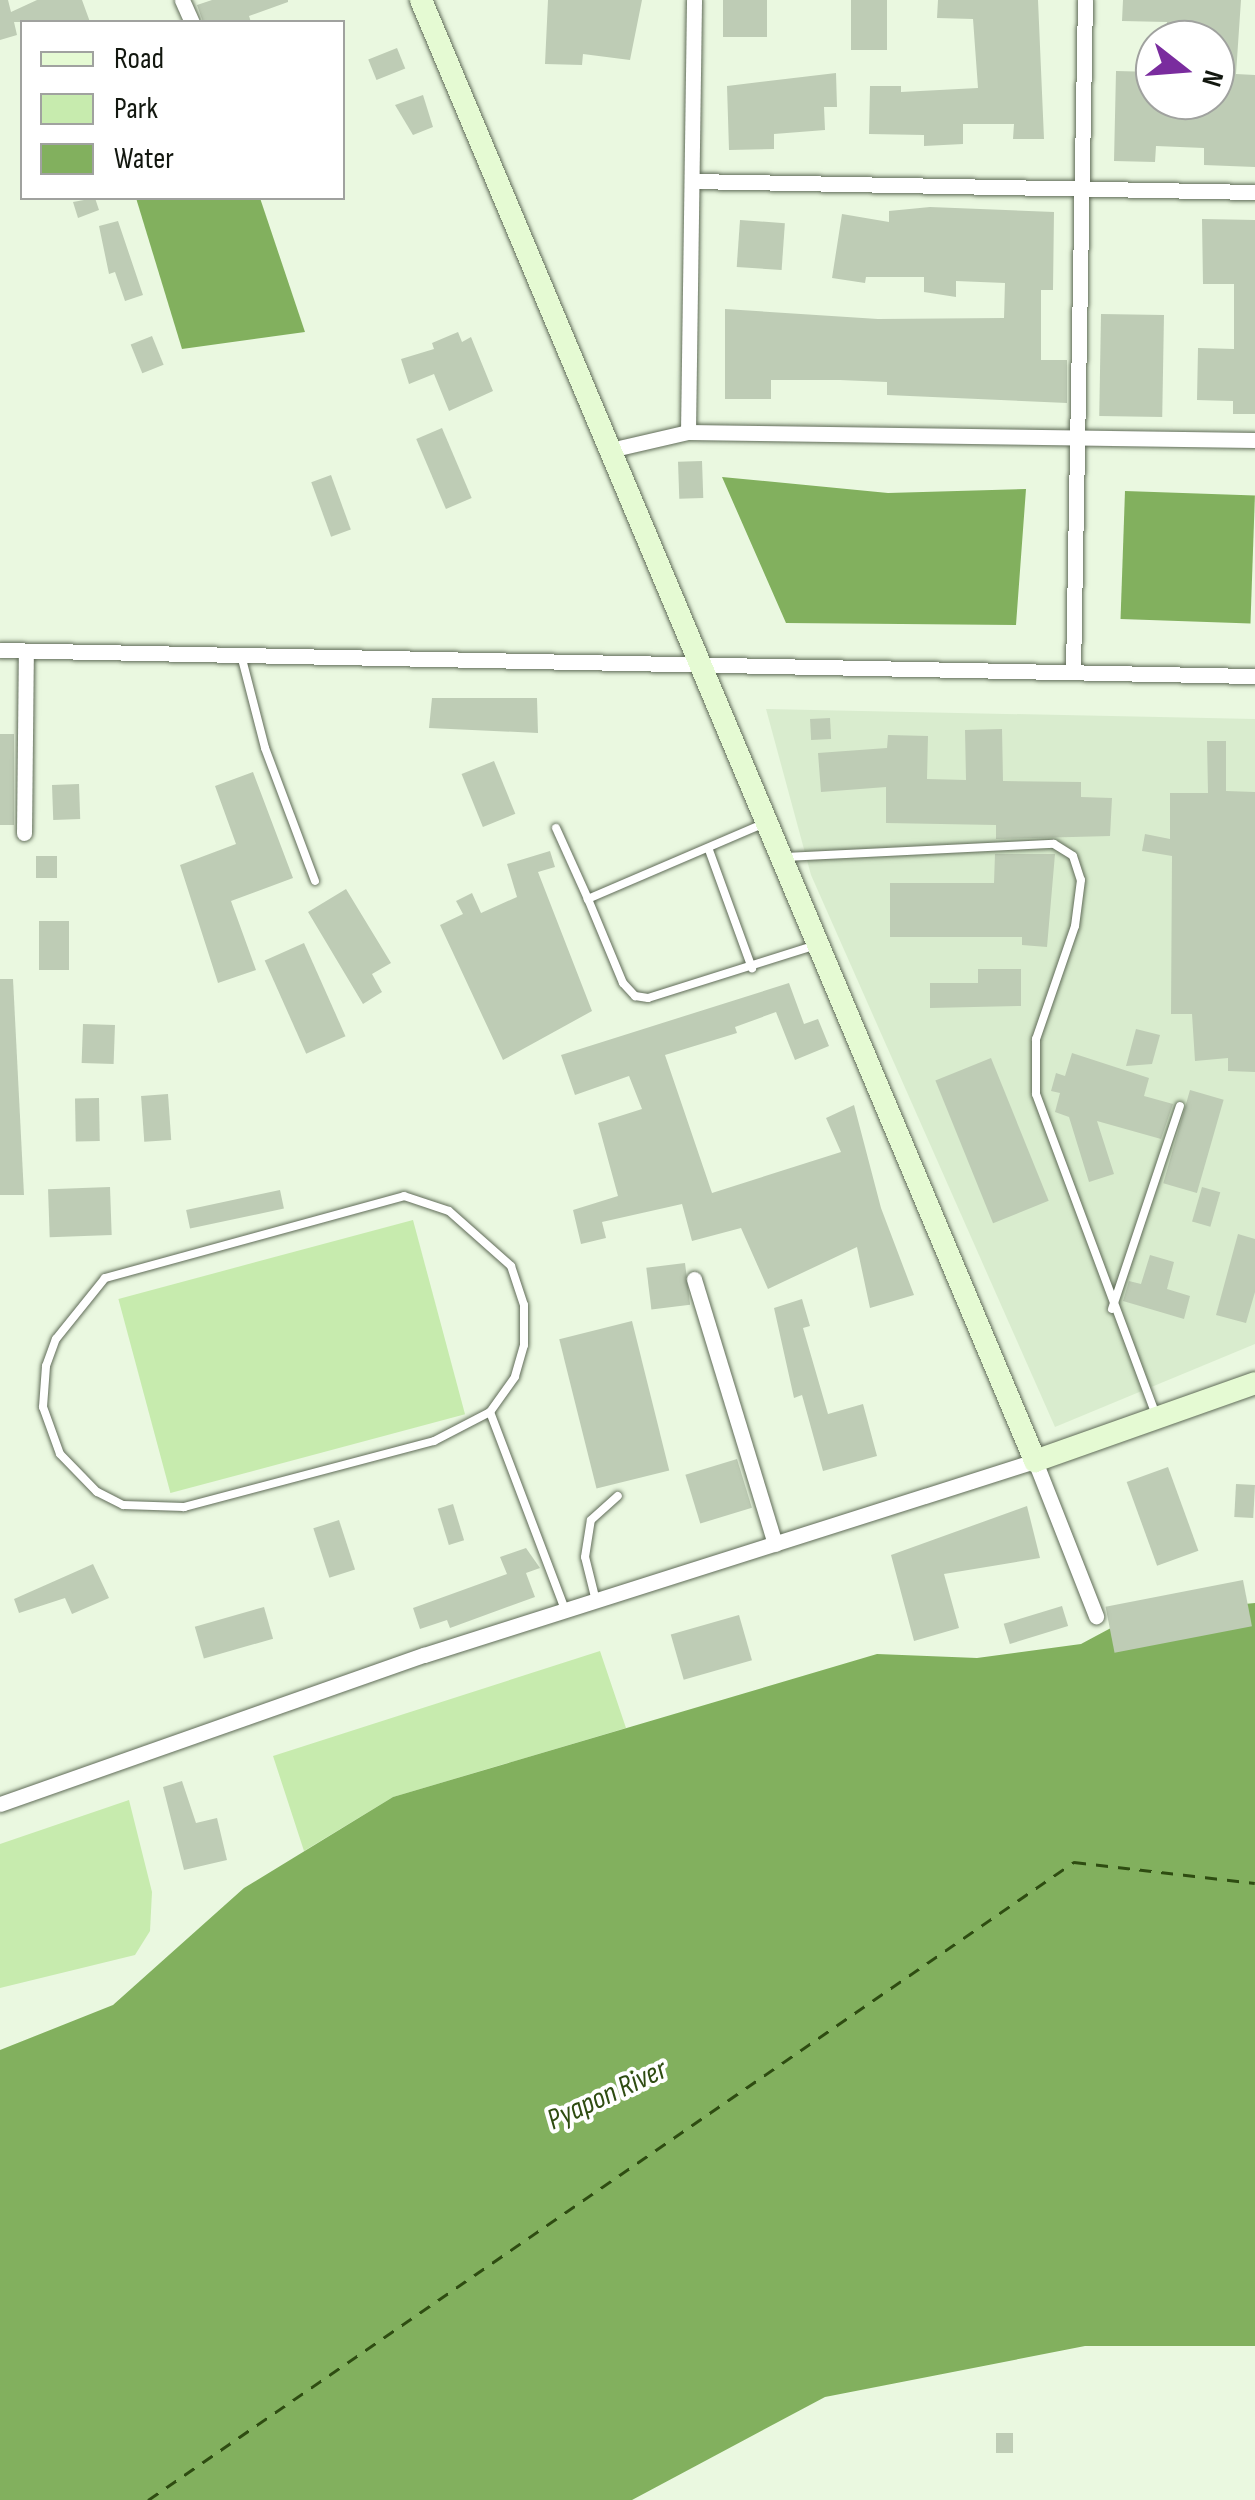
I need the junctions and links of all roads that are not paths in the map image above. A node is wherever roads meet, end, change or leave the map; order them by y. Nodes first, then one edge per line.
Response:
1 (421, 0) edge
2 (694, 0) edge
3 (1085, 0) edge
4 (692, 181) junction
5 (1079, 189) junction
6 (1255, 192) edge
7 (688, 432) junction
8 (1080, 436) junction
9 (1255, 440) edge
10 (610, 450) junction
11 (0, 650) edge
12 (26, 650) junction
13 (240, 654) junction
14 (700, 663) junction
15 (1073, 672) junction
16 (1255, 676) edge
17 (769, 822) junction
18 (556, 828) dead end
19 (24, 833) dead end
20 (710, 850) junction
21 (783, 857) junction
22 (315, 880) dead end
23 (588, 899) junction
24 (818, 944) junction
25 (752, 968) junction
26 (1180, 1106) dead end
27 (694, 1279) dead end
28 (1112, 1309) junction
29 (1255, 1382) edge
30 (490, 1412) junction
31 (1156, 1415) junction
32 (1035, 1461) junction
33 (618, 1496) dead end
34 (775, 1544) junction
35 (596, 1601) junction
36 (566, 1610) junction
37 (1096, 1616) dead end
38 (0, 1804) edge

1 - 10 main road
2 - 4 street
3 - 5 street
4 - 5 street
4 - 7 street
5 - 6 street
5 - 8 street
7 - 8 street
7 - 10 street
8 - 9 street
8 - 15 street
10 - 14 main road
11 - 12 street
12 - 13 street
12 - 19 street
13 - 14 street
13 - 22 lane
14 - 15 street
14 - 17 main road
15 - 16 street
17 - 20 lane
17 - 21 main road
18 - 23 lane
20 - 23 lane
20 - 25 lane
21 - 24 main road
21 - 28 lane
23 - 25 lane
24 - 25 lane
24 - 32 main road
26 - 28 lane
27 - 34 street
28 - 31 lane
29 - 31 main road
30 - 30 lane
30 - 36 lane
31 - 32 main road
32 - 34 street
32 - 37 street
33 - 35 lane
34 - 35 street
35 - 36 street
36 - 38 street

